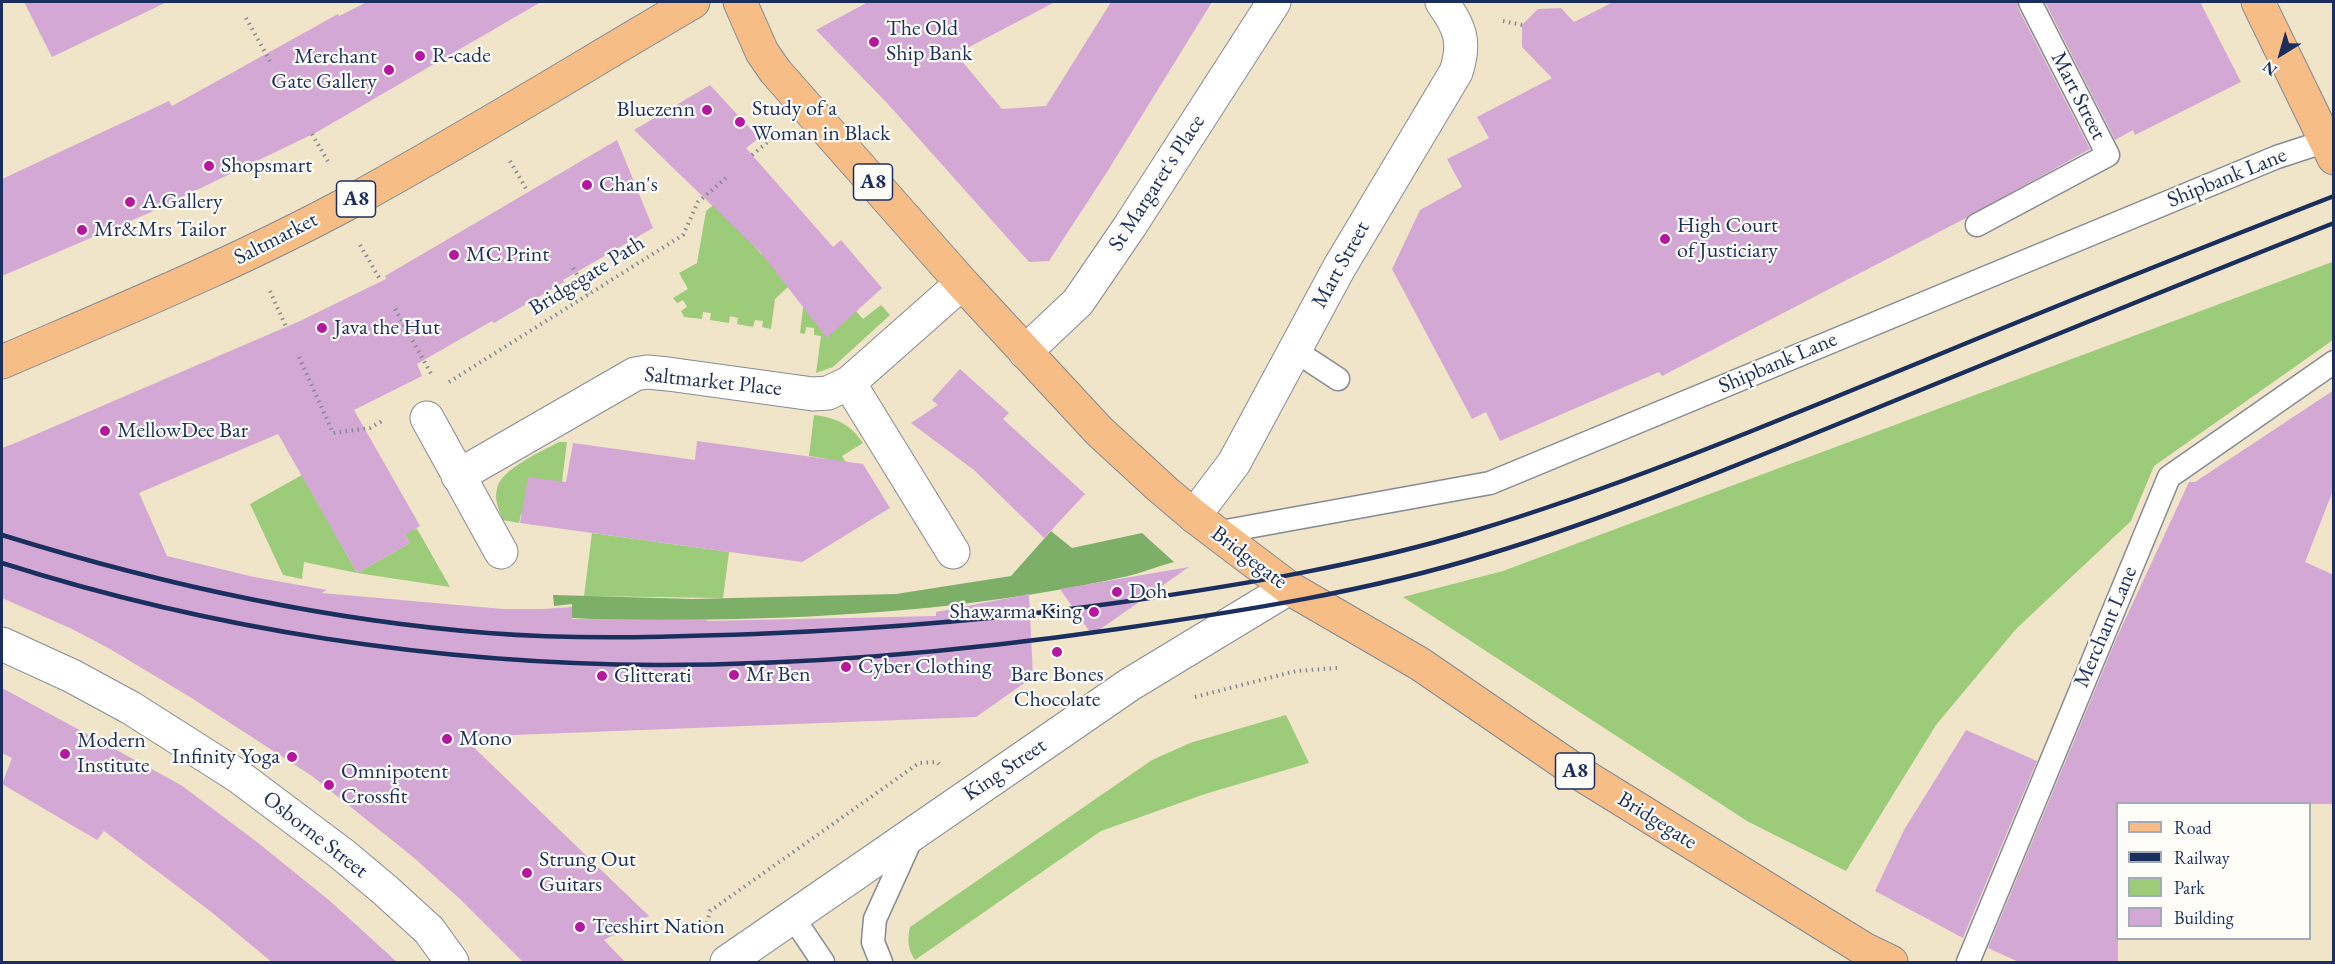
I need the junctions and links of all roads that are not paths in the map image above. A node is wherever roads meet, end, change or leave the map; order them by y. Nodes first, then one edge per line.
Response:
1 (693, 2) edge
2 (740, 2) edge
3 (1274, 2) edge
4 (2030, 2) edge
5 (2258, 2) edge
6 (1445, 5) edge
7 (2330, 150) edge
8 (1977, 225) dead end
9 (962, 282) junction
10 (1294, 350) junction
11 (1025, 352) junction
12 (2, 362) edge
13 (2334, 362) edge
14 (1338, 379) dead end
15 (849, 382) junction
16 (427, 418) dead end
17 (458, 476) junction
18 (1205, 524) junction
19 (501, 552) dead end
20 (953, 552) dead end
21 (1289, 588) junction
22 (2, 644) edge
23 (915, 832) junction
24 (792, 916) junction
25 (1871, 958) edge
26 (452, 963) edge
27 (727, 963) edge
28 (823, 963) edge
29 (881, 963) edge
30 (1968, 963) edge

1 - 12 main road, Saltmarket / A8
2 - 9 main road, Bridgegate / A8
3 - 11 street, St Margaret's Place
4 - 8 lane, Mart Street
5 - 7 main road
6 - 10 street, Mart Street
7 - 18 lane, Shipbank Lane
9 - 11 main road, Bridgegate / A8
9 - 15 street, Saltmarket Place
10 - 14 lane
10 - 18 street, Mart Street
11 - 18 main road, Bridgegate / A8
13 - 30 lane, Merchant Lane
15 - 17 street, Saltmarket Place
15 - 20 street
16 - 17 street
17 - 19 street
18 - 21 main road, Bridgegate / A8
21 - 23 street, King Street
21 - 25 main road, Bridgegate / A8
22 - 26 street, Osborne Street
23 - 24 street, King Street
23 - 29 lane
24 - 27 street, King Street
24 - 28 lane

